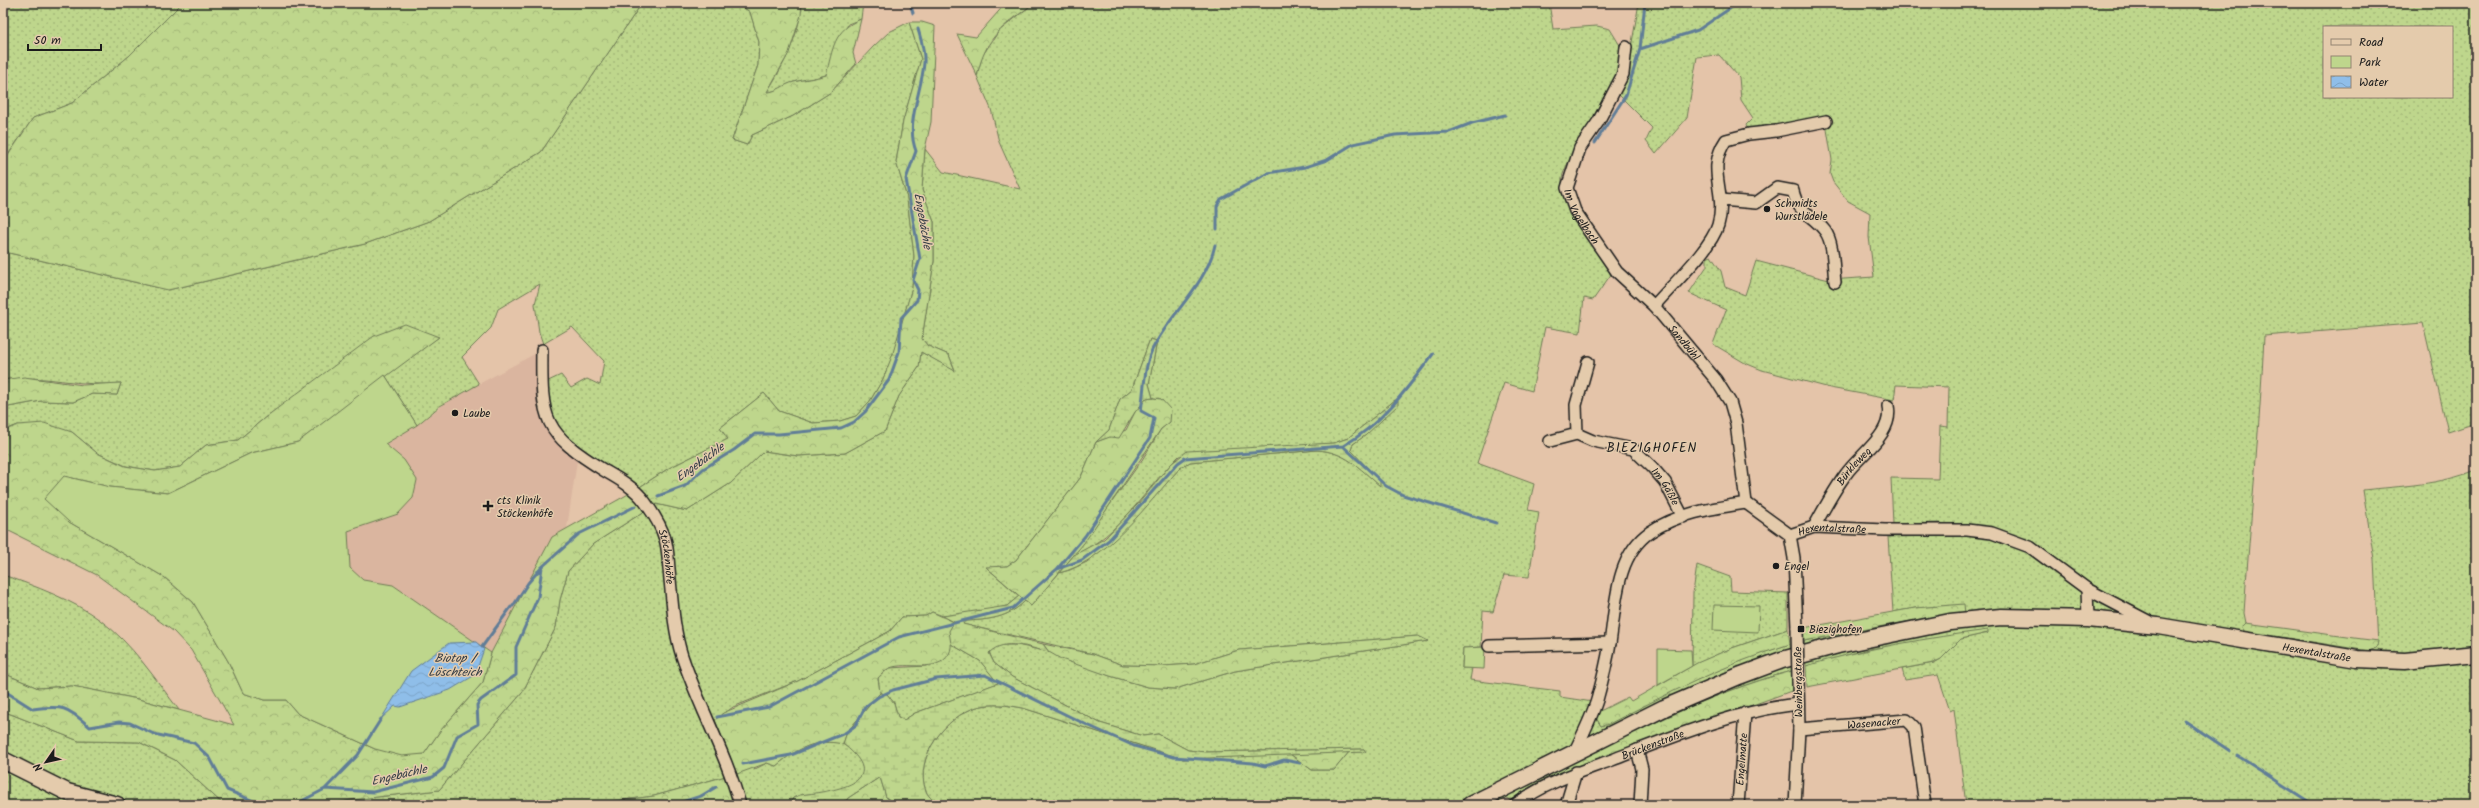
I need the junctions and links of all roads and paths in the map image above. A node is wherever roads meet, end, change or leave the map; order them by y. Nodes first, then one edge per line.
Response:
1 (1626, 46) dead end
2 (1826, 121) dead end
3 (1722, 200) junction
4 (1835, 282) dead end
5 (1654, 306) junction
6 (542, 350) dead end
7 (1588, 362) dead end
8 (1888, 406) dead end
9 (1577, 434) junction
10 (1550, 441) dead end
11 (1746, 503) junction
12 (1683, 517) junction
13 (1814, 526) junction
14 (1790, 535) junction
15 (2087, 589) junction
16 (2088, 619) junction
17 (2158, 626) junction
18 (1610, 643) junction
19 (1489, 646) dead end
20 (2476, 654) edge
21 (1798, 704) junction
22 (1745, 713) junction
23 (1799, 730) junction
24 (1637, 750) junction
25 (1574, 753) junction
26 (3, 760) edge
27 (1576, 772) junction
28 (117, 805) edge
29 (740, 805) edge
30 (1470, 805) edge
31 (1516, 805) edge
32 (1566, 805) edge
33 (1640, 805) edge
34 (1738, 805) edge
35 (1796, 805) edge
36 (1925, 805) edge

1 - 5 street, Im Vogelbach
2 - 3 street
3 - 4 street
3 - 5 street
5 - 11 street, Sandbühl
6 - 29 street, Stöckenhöfe
7 - 9 street
8 - 13 street, Bürkleweg
9 - 10 street
9 - 12 street, Im Gäßle
11 - 12 street
11 - 14 street, Hexentalstraße
12 - 18 street
13 - 14 street, Hexentalstraße
13 - 15 street, Hexentalstraße
14 - 21 street, Weinbergstraße, bridge
15 - 16 street
15 - 17 street, Hexentalstraße
16 - 17 main road, Hexentalstraße
16 - 25 main road, Hexentalstraße
17 - 20 main road, Hexentalstraße
18 - 19 street
18 - 25 street
21 - 22 street, Brückenstraße
21 - 23 street, Weinbergstraße
22 - 24 street, Brückenstraße
22 - 34 street, Engelmatte
23 - 35 street, Weinbergstraße
23 - 36 street, Wasenacker
24 - 27 street, Brückenstraße
24 - 33 street
25 - 30 main road, Hexentalstraße
26 - 28 main road
27 - 31 street, Brückenstraße
27 - 32 street

